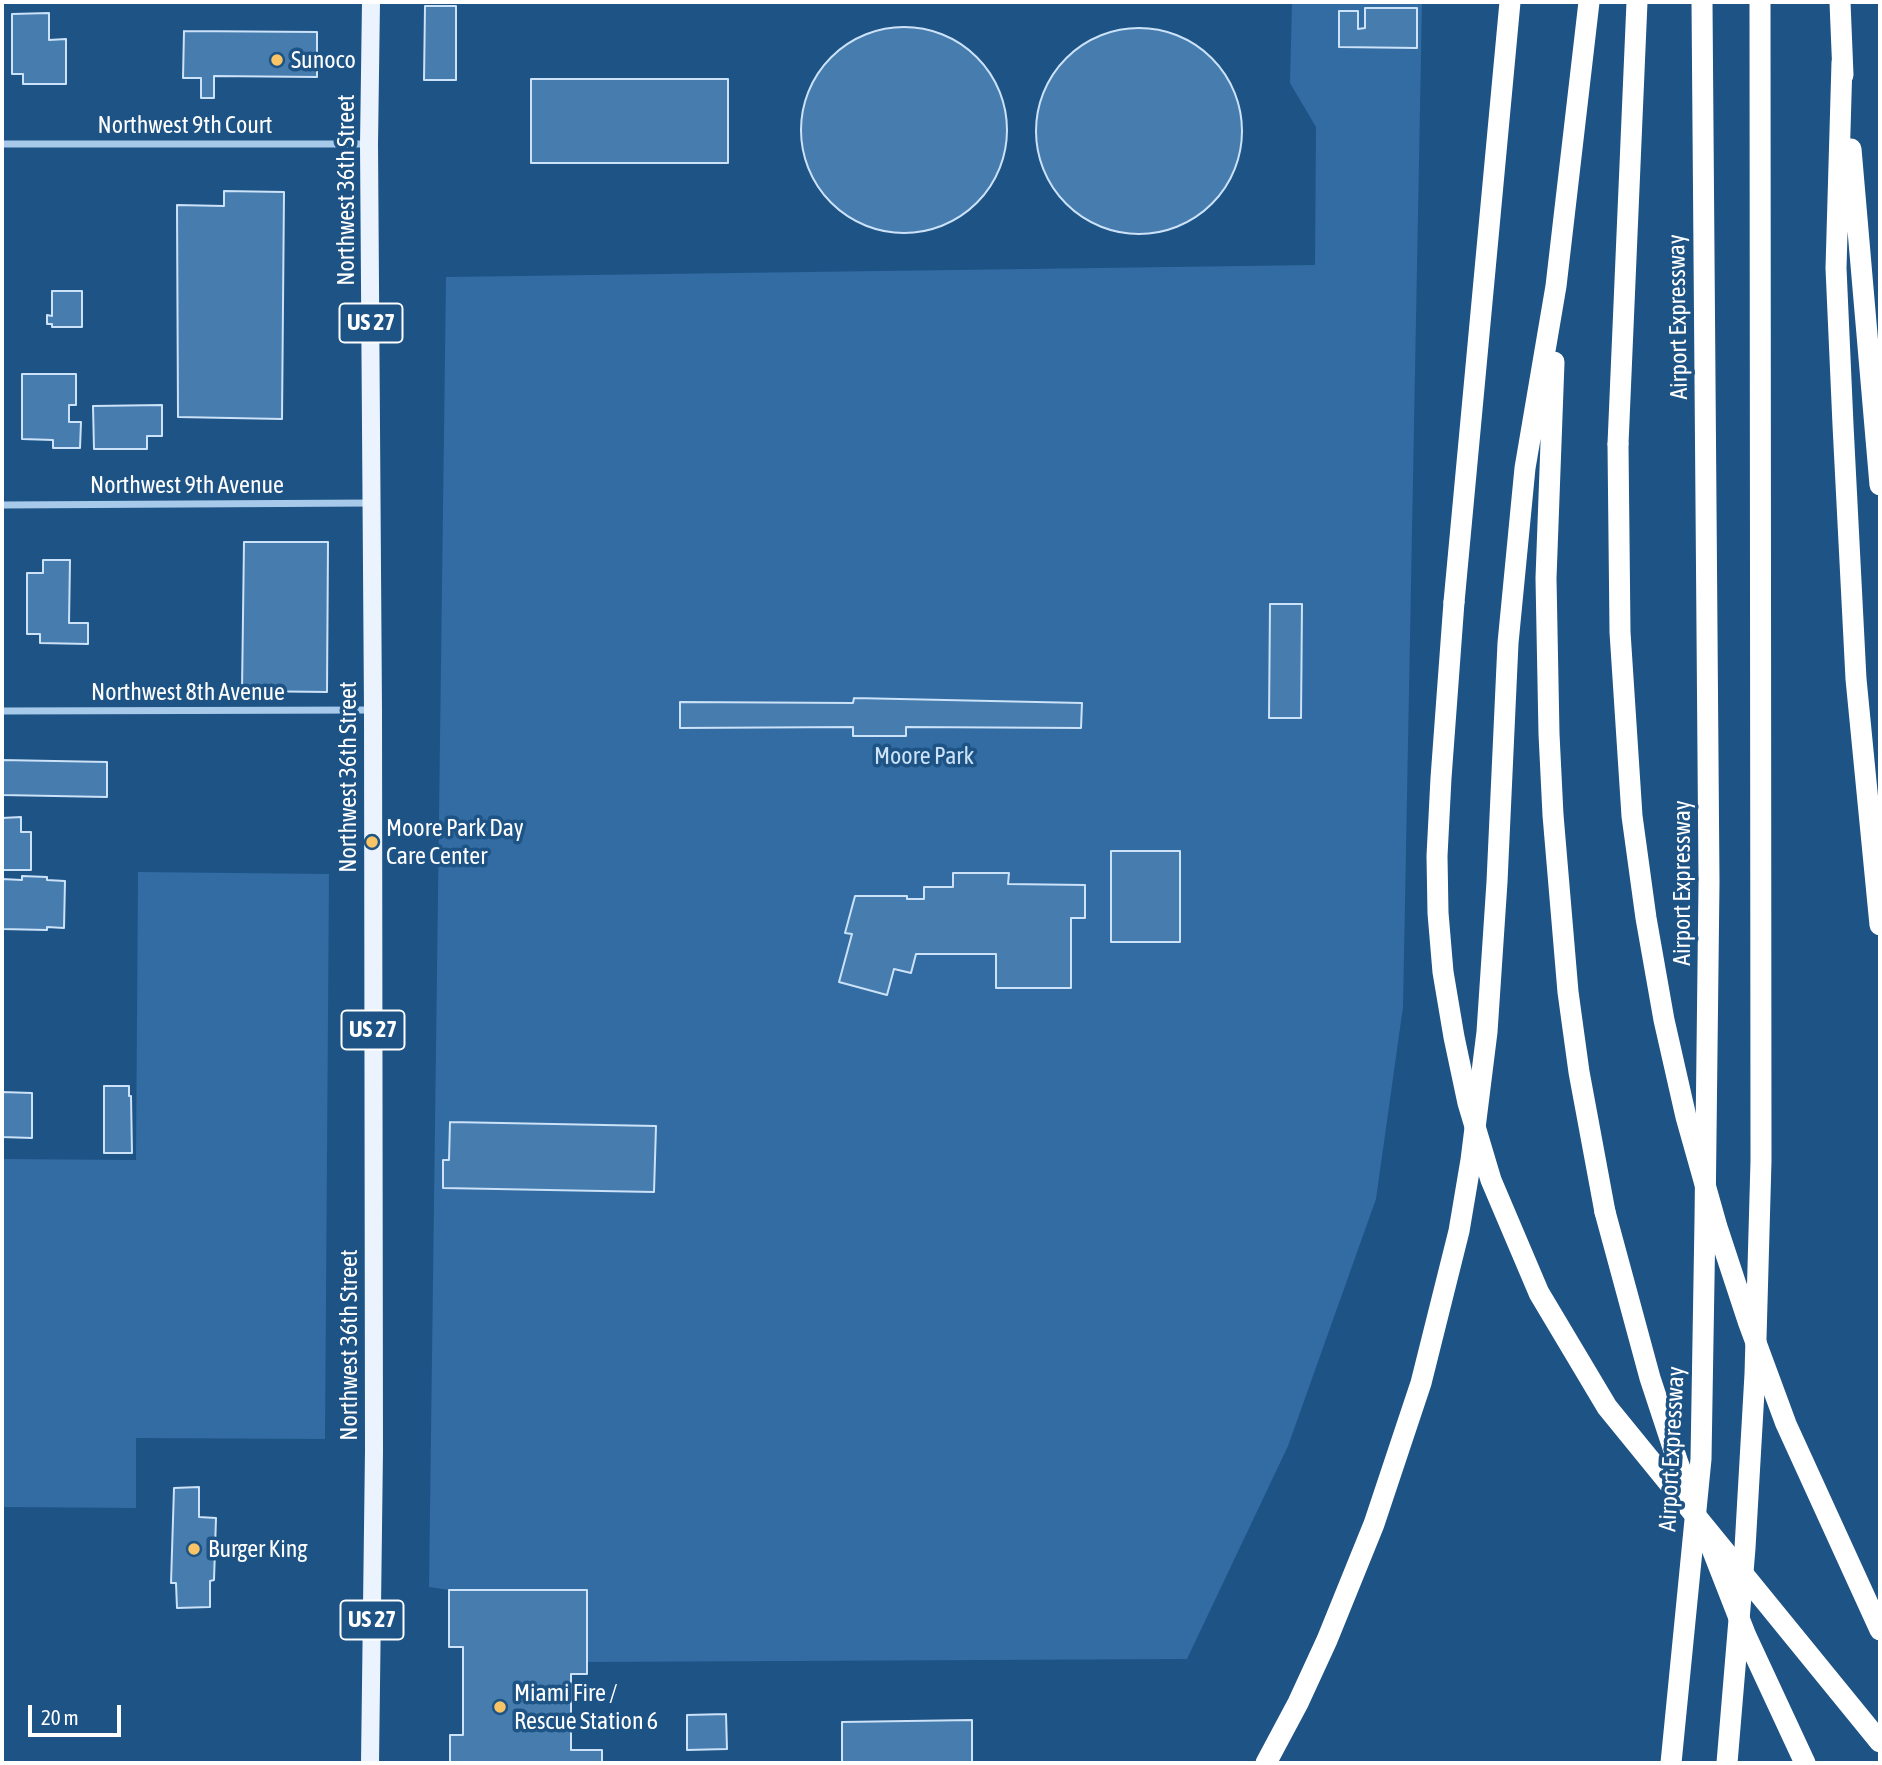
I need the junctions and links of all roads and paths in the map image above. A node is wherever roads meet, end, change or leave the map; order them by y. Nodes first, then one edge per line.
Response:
1 (371, 2) edge
2 (1510, 2) edge
3 (1589, 2) edge
4 (1637, 2) edge
5 (1702, 2) edge
6 (1760, 2) edge
7 (1840, 2) edge
8 (1842, 62) junction
9 (2, 144) edge
10 (369, 144) junction
11 (1556, 286) junction
12 (1880, 485) edge
13 (373, 503) junction
14 (2, 505) edge
15 (373, 710) junction
16 (2, 711) edge
17 (1880, 925) edge
18 (1880, 1630) edge
19 (1880, 1742) edge
20 (370, 1763) edge
21 (1266, 1763) edge
22 (1671, 1763) edge
23 (1727, 1763) edge
24 (1805, 1763) edge

1 - 10 main road, Northwest 36th Street / US 27
2 - 19 highway, bridge
3 - 11 highway
4 - 18 highway, bridge
5 - 22 highway, Airport Expressway
6 - 23 highway
7 - 8 highway
8 - 12 highway
8 - 17 highway
9 - 10 street, Northwest 9th Court
10 - 13 main road, Northwest 36th Street / US 27
11 - 21 highway
11 - 24 highway, bridge
13 - 14 street, Northwest 9th Avenue
13 - 15 main road, Northwest 36th Street / US 27
15 - 16 street, Northwest 8th Avenue
15 - 20 main road, Northwest 36th Street / US 27

